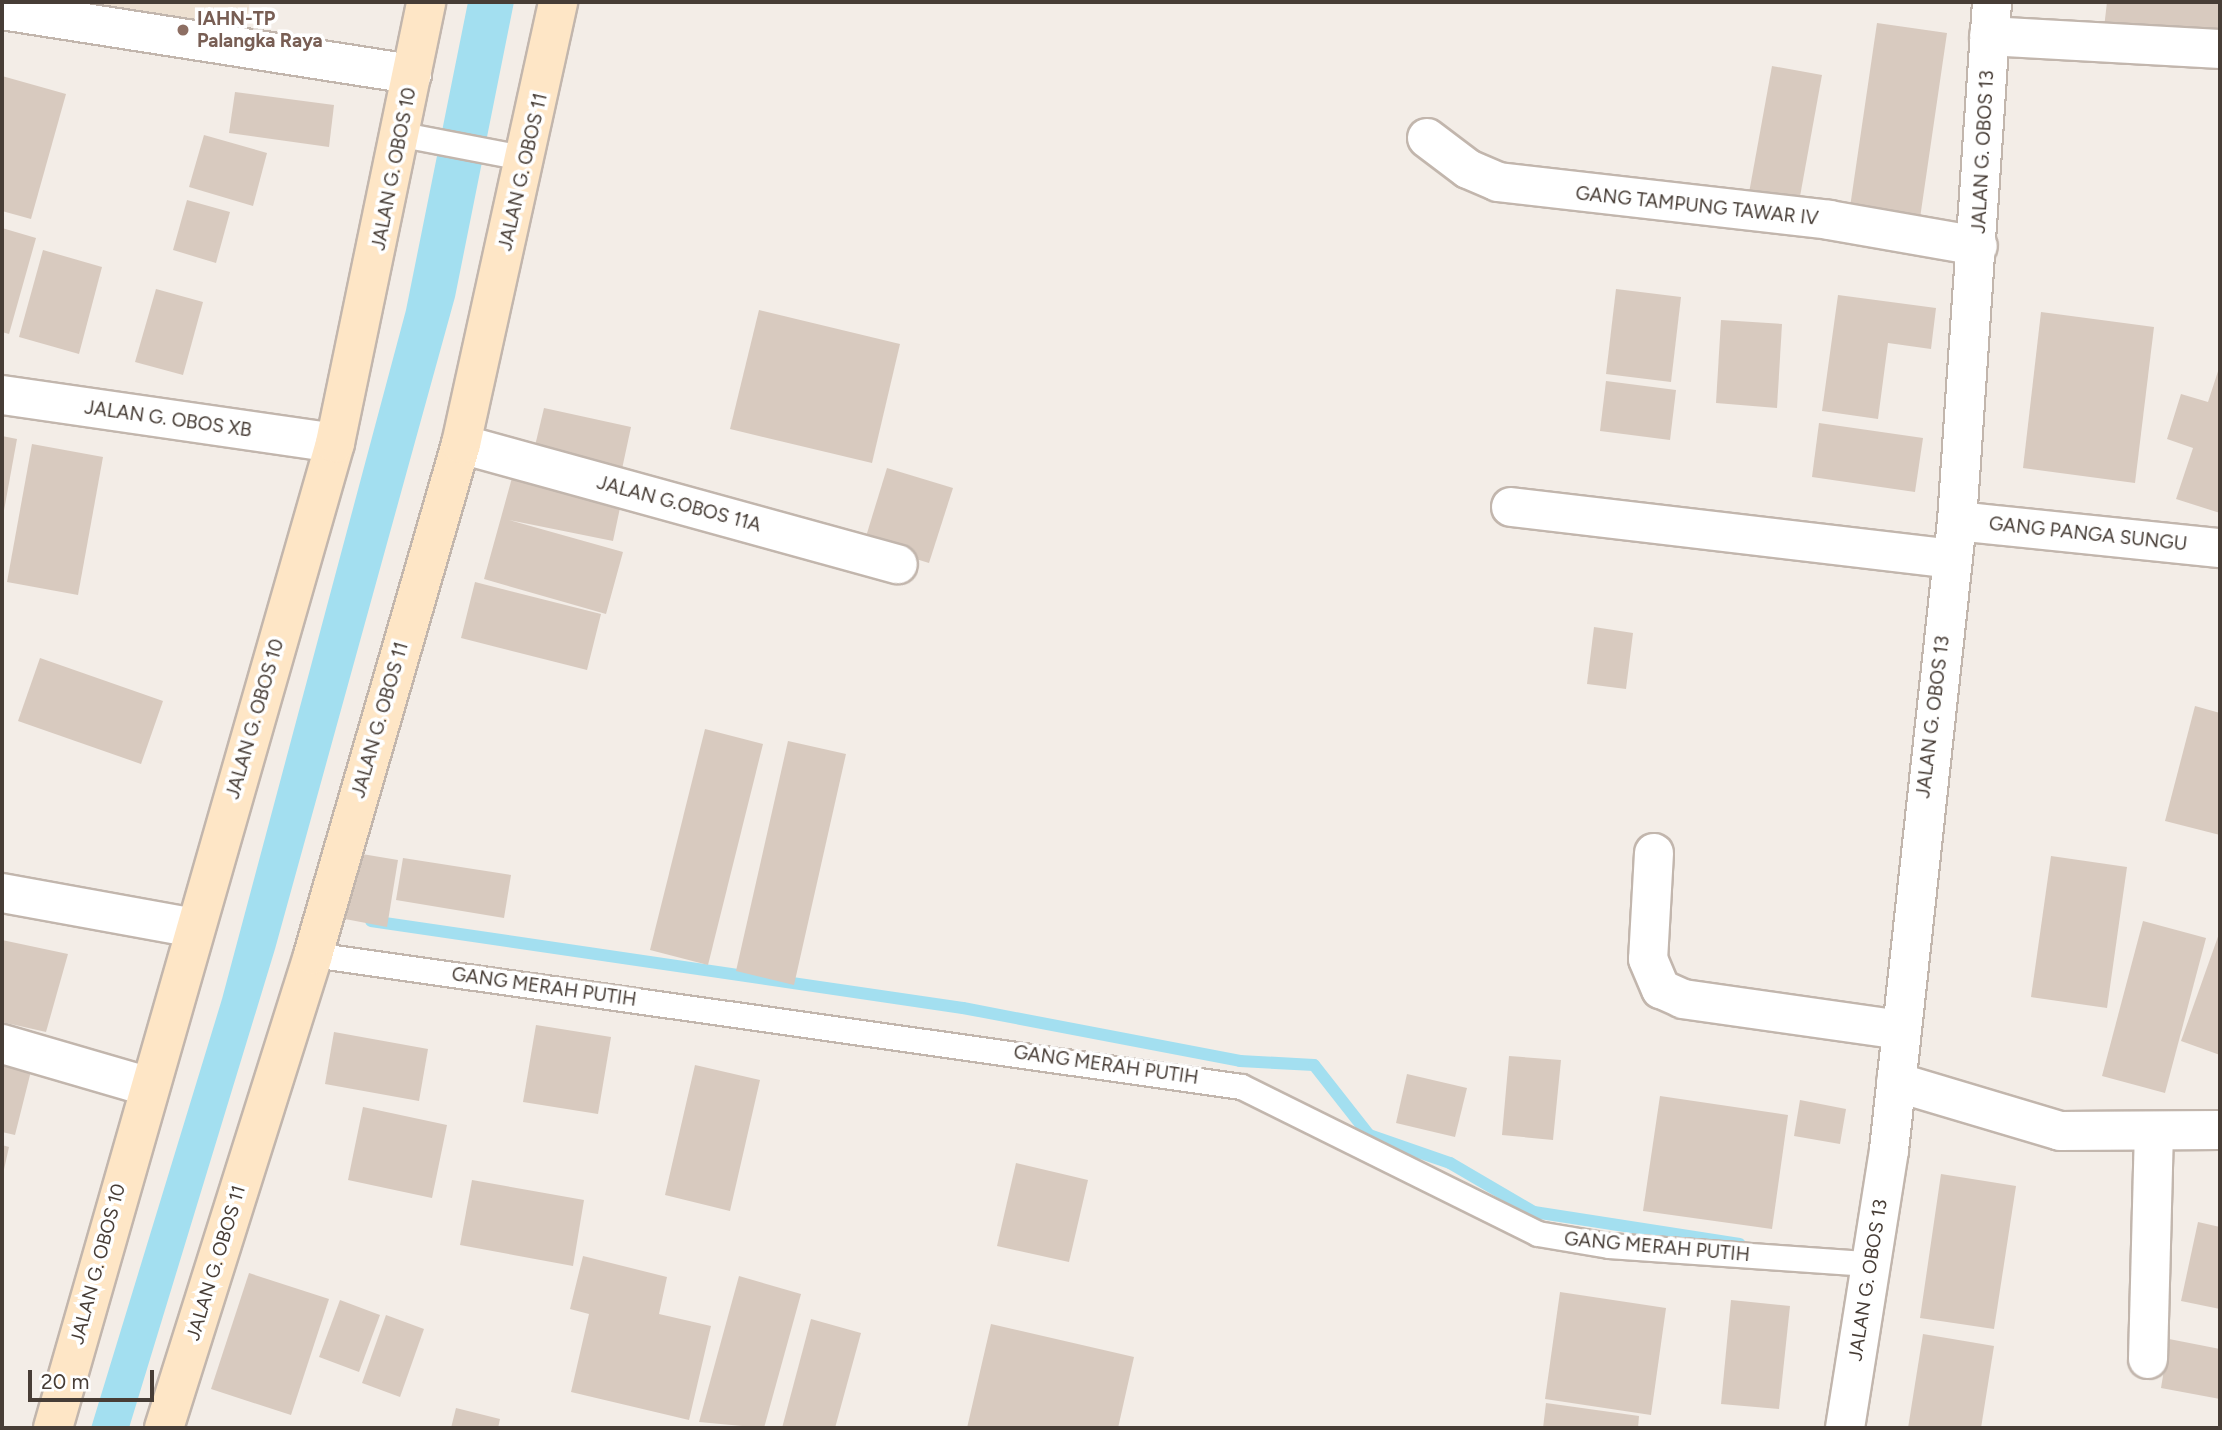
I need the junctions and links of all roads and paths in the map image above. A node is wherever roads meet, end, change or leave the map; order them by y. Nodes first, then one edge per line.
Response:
1 (426, 2) edge
2 (558, 2) edge
3 (2, 10) edge
4 (1990, 19) edge
5 (2220, 49) edge
6 (412, 74) junction
7 (403, 135) junction
8 (1427, 138) dead end
9 (528, 159) junction
10 (1978, 246) junction
11 (2, 395) edge
12 (335, 443) junction
13 (461, 444) junction
14 (1511, 507) dead end
15 (1957, 520) junction
16 (2220, 548) edge
17 (1952, 559) junction
18 (898, 564) dead end
19 (1654, 853) dead end
20 (2, 893) edge
21 (194, 928) junction
22 (313, 955) junction
23 (1900, 1030) junction
24 (2, 1044) edge
25 (1896, 1082) junction
26 (147, 1086) junction
27 (2220, 1130) edge
28 (2154, 1132) junction
29 (1868, 1264) junction
30 (2147, 1359) dead end
31 (53, 1428) edge
32 (164, 1428) edge
33 (1845, 1428) edge

1 - 6 street, JALAN G. OBOS 10
2 - 9 street, JALAN G. OBOS 11
3 - 6 street
4 - 5 street
4 - 10 street, JALAN G. OBOS 13
6 - 7 street, JALAN G. OBOS 10
7 - 9 lane
7 - 12 street, JALAN G. OBOS 10
8 - 10 street, GANG TAMPUNG TAWAR IV
9 - 13 street, JALAN G. OBOS 11
10 - 15 street, JALAN G. OBOS 13
11 - 12 street, JALAN G. OBOS XB
12 - 21 street, JALAN G. OBOS 10
13 - 18 street, JALAN G.OBOS 11A
13 - 22 street, JALAN G. OBOS 11
14 - 17 street
15 - 16 street, GANG PANGA SUNGU
15 - 17 street, JALAN G. OBOS 13
17 - 23 street, JALAN G. OBOS 13
19 - 23 street
20 - 21 street
21 - 26 street, JALAN G. OBOS 10
22 - 29 lane, GANG MERAH PUTIH
22 - 32 street, JALAN G. OBOS 11
23 - 25 street, JALAN G. OBOS 13
24 - 26 street
25 - 28 street
25 - 29 street, JALAN G. OBOS 13
26 - 31 street, JALAN G. OBOS 10
27 - 28 street
28 - 30 street
29 - 33 street, JALAN G. OBOS 13

